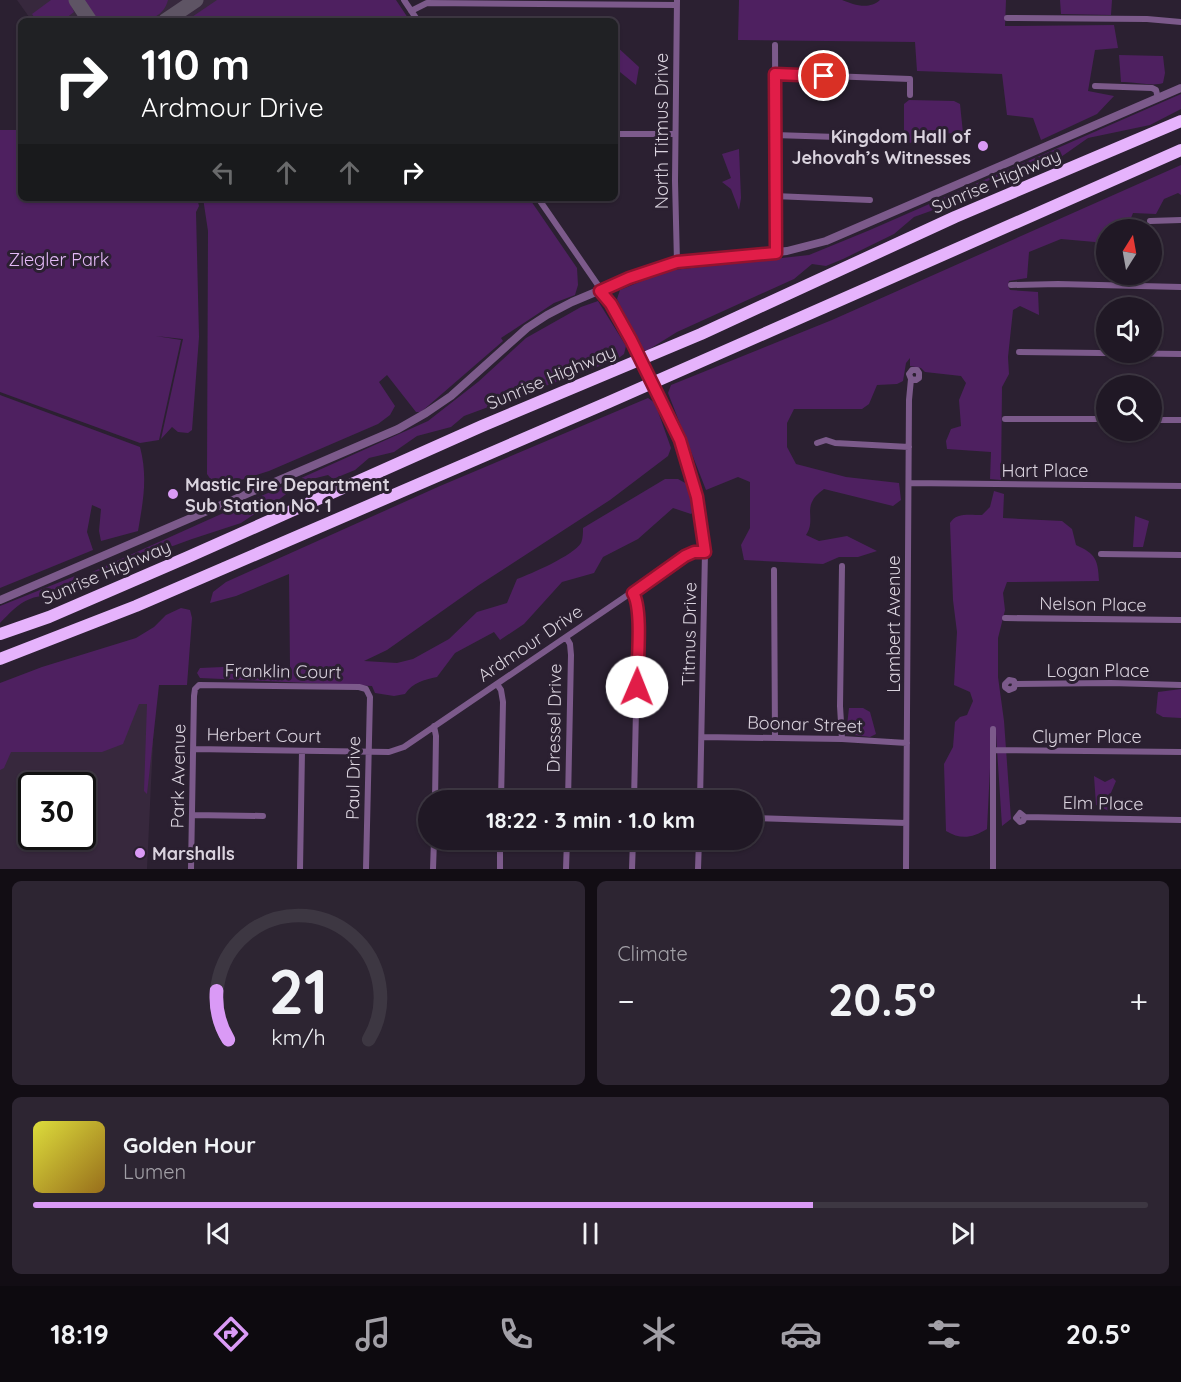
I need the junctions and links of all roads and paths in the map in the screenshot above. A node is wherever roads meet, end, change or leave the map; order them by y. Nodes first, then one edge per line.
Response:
1 (404, 0) edge
2 (676, 3) edge
3 (411, 11) junction
4 (416, 18) edge
5 (1007, 18) dead end
6 (1181, 22) edge
7 (775, 45) dead end
8 (775, 74) junction
9 (1095, 86) dead end
10 (1181, 87) edge
11 (910, 95) dead end
12 (1158, 98) junction
13 (1181, 121) edge
14 (618, 134) edge
15 (675, 134) junction
16 (774, 135) junction
17 (900, 139) dead end
18 (1181, 150) edge
19 (774, 196) junction
20 (870, 200) dead end
21 (540, 201) edge
22 (1181, 220) edge
23 (1162, 221) edge
24 (776, 253) junction
25 (677, 262) junction
26 (1011, 285) dead end
27 (1181, 287) edge
28 (600, 291) junction
29 (1019, 352) dead end
30 (1181, 354) edge
31 (911, 379) dead end
32 (1005, 418) dead end
33 (1096, 419) edge
34 (1162, 420) edge
35 (1181, 420) edge
36 (817, 442) dead end
37 (909, 447) junction
38 (909, 483) junction
39 (1181, 486) edge
40 (705, 552) junction
41 (1101, 554) dead end
42 (1181, 555) edge
43 (842, 566) dead end
44 (774, 570) dead end
45 (633, 593) junction
46 (0, 600) edge
47 (1005, 618) dead end
48 (1181, 620) edge
49 (0, 634) edge
50 (566, 637) junction
51 (0, 659) edge
52 (497, 684) junction
53 (1015, 684) dead end
54 (199, 685) joint
55 (1181, 686) edge
56 (366, 689) joint
57 (434, 726) junction
58 (993, 729) dead end
59 (702, 737) junction
60 (775, 738) junction
61 (842, 739) junction
62 (907, 742) junction
63 (194, 749) junction
64 (993, 750) junction
65 (302, 751) junction
66 (369, 752) junction
67 (1181, 752) edge
68 (435, 790) edge
69 (501, 790) edge
70 (568, 790) edge
71 (634, 790) edge
72 (700, 790) edge
73 (192, 814) junction
74 (263, 816) dead end
75 (1025, 817) dead end
76 (763, 818) edge
77 (1181, 820) edge
78 (906, 823) junction
79 (434, 850) edge
80 (500, 850) edge
81 (567, 850) edge
82 (633, 850) edge
83 (699, 850) edge
84 (191, 869) edge
85 (300, 869) edge
86 (366, 869) edge
87 (433, 869) edge
88 (500, 869) edge
89 (566, 869) edge
90 (632, 869) edge
91 (698, 869) edge
92 (906, 869) edge
93 (993, 869) edge

1 - 3 street
2 - 3 street
2 - 15 street, North Titmus Drive
3 - 4 street
5 - 6 street
7 - 8 street
8 - 11 street
8 - 16 street
9 - 12 street
10 - 12 street
12 - 24 street
13 - 49 highway, Sunrise Highway
14 - 15 street
15 - 25 street, North Titmus Drive
16 - 17 street
16 - 19 street
18 - 51 highway
19 - 20 street
19 - 24 street
21 - 28 street, Titmus Drive
22 - 23 street
24 - 25 street
25 - 28 street
26 - 27 street
28 - 40 street, Titmus Drive, bridge
28 - 46 street
29 - 30 street
31 - 37 street, Lambert Avenue
32 - 33 street
34 - 35 street
36 - 37 street
37 - 38 street, Lambert Avenue
38 - 39 street, Hart Place
38 - 62 street, Lambert Avenue
40 - 45 street, Ardmour Drive
40 - 59 street, Titmus Drive
41 - 42 street
43 - 61 street
44 - 60 street
45 - 50 street, Ardmour Drive
45 - 71 street
47 - 48 street, Nelson Place
50 - 52 street, Ardmour Drive
50 - 70 street, Dressel Drive
52 - 57 street, Ardmour Drive
52 - 69 street
53 - 55 street, Logan Place
54 - 56 street, Franklin Court
54 - 63 street, Park Avenue
56 - 66 street, Paul Drive
57 - 66 street, Ardmour Drive
57 - 68 street
58 - 64 street
59 - 60 street, Boonar Street
59 - 72 street, Titmus Drive
60 - 61 street, Boonar Street
61 - 62 street, Boonar Street
62 - 78 street, Lambert Avenue
63 - 65 street, Herbert Court
63 - 73 street, Park Avenue
64 - 67 street, Clymer Place
64 - 93 street
65 - 66 street, Herbert Court
65 - 85 street
66 - 86 street, Paul Drive
73 - 74 street
73 - 84 street, Park Avenue
75 - 77 street, Elm Place
76 - 78 street
78 - 92 street, Lambert Avenue
79 - 87 street
80 - 88 street
81 - 89 street
82 - 90 street
83 - 91 street

